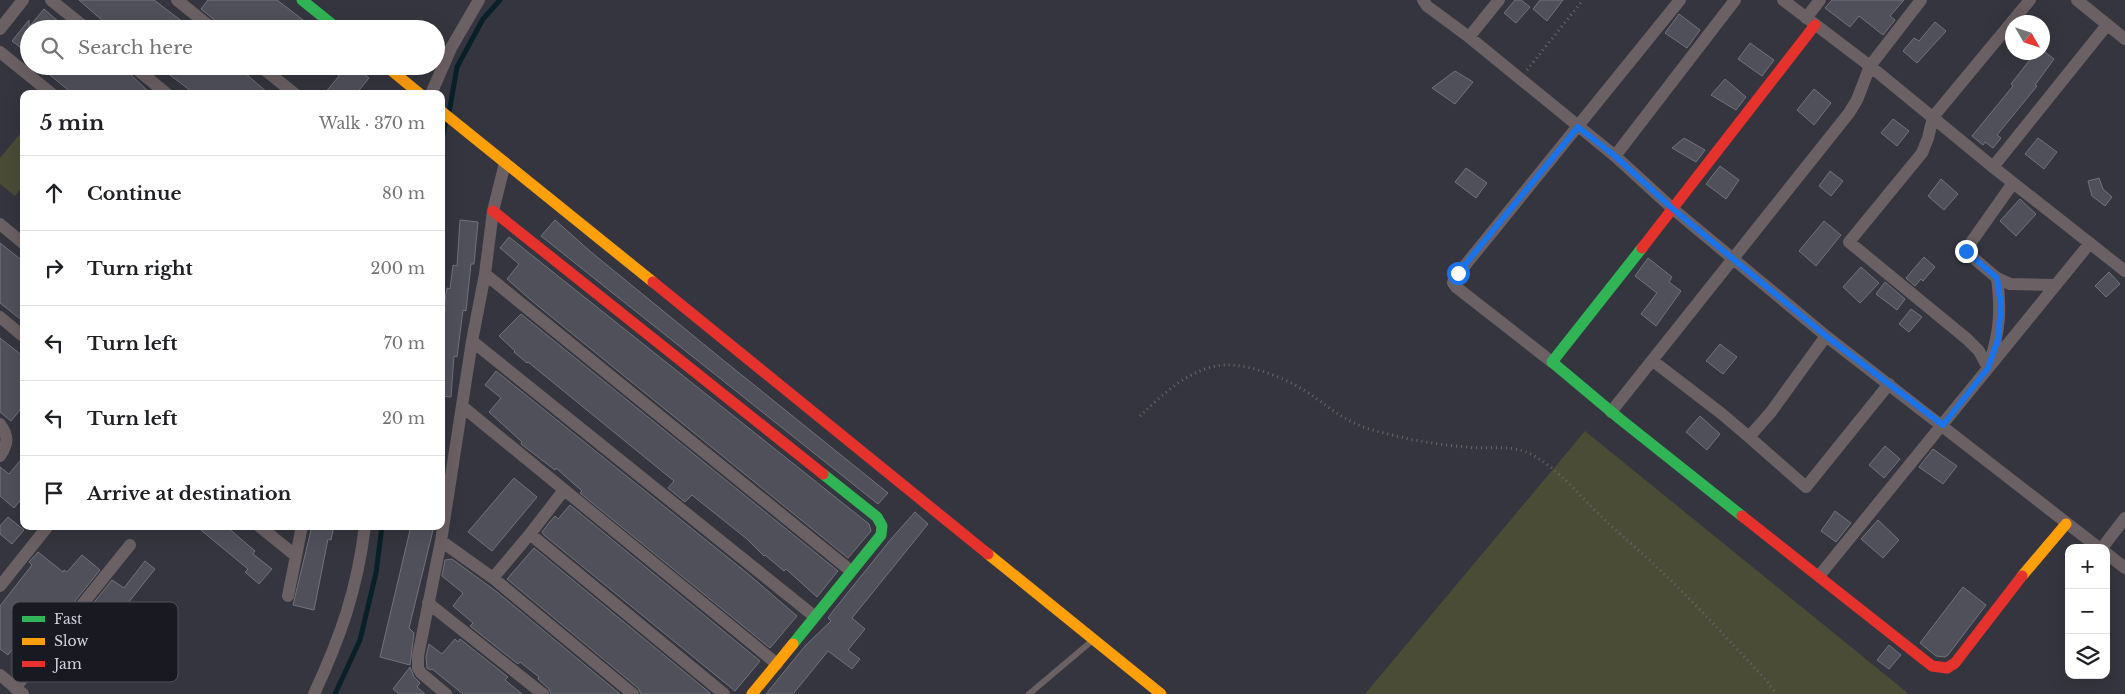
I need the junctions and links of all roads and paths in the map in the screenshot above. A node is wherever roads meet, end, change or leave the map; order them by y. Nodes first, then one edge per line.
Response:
1 (23, 0) edge
2 (51, 0) edge
3 (177, 0) edge
4 (302, 0) edge
5 (478, 0) edge
6 (1423, 0) edge
7 (1498, 0) edge
8 (1583, 0) edge
9 (1680, 0) edge
10 (1735, 0) edge
11 (1784, 0) edge
12 (1820, 0) edge
13 (1921, 0) edge
14 (2030, 0) edge
15 (2077, 0) edge
16 (75, 20) edge
17 (202, 20) edge
18 (327, 20) edge
19 (1811, 22) junction
20 (2107, 25) junction
21 (0, 29) edge
22 (1469, 36) junction
23 (2125, 38) edge
24 (0, 52) edge
25 (445, 63) edge
26 (1870, 66) junction
27 (20, 68) edge
28 (28, 75) edge
29 (144, 75) edge
30 (271, 75) edge
31 (397, 75) edge
32 (440, 75) edge
33 (1520, 78) junction
34 (47, 90) edge
35 (162, 90) edge
36 (290, 90) edge
37 (415, 90) edge
38 (434, 90) edge
39 (445, 114) edge
40 (1933, 117) junction
41 (1578, 127) junction
42 (1615, 156) junction
43 (506, 163) junction
44 (1992, 167) junction
45 (2013, 183) junction
46 (1673, 209) junction
47 (493, 211) junction
48 (0, 224) edge
49 (20, 239) edge
50 (2090, 243) junction
51 (1735, 259) junction
52 (2123, 266) edge
53 (485, 274) junction
54 (1997, 278) junction
55 (2056, 285) junction
56 (0, 317) edge
57 (20, 333) edge
58 (1826, 336) junction
59 (472, 342) junction
60 (1653, 361) junction
61 (1552, 362) junction
62 (1988, 368) junction
63 (1889, 384) junction
64 (463, 408) junction
65 (1611, 412) junction
66 (1140, 416) dead end
67 (0, 424) edge
68 (1943, 425) junction
69 (1749, 437) junction
70 (0, 456) edge
71 (564, 490) junction
72 (445, 517) edge
73 (2125, 518) edge
74 (2066, 524) junction
75 (45, 530) edge
76 (264, 530) edge
77 (301, 530) edge
78 (365, 530) edge
79 (443, 530) edge
80 (530, 534) junction
81 (441, 541) junction
82 (2094, 544) edge
83 (2103, 544) edge
84 (130, 545) dead end
85 (296, 556) junction
86 (2110, 556) edge
87 (2125, 568) edge
88 (851, 571) junction
89 (1819, 576) junction
90 (493, 578) junction
91 (0, 586) edge
92 (288, 596) dead end
93 (87, 602) edge
94 (428, 603) junction
95 (814, 616) junction
96 (1094, 640) junction
97 (777, 664) junction
98 (0, 675) edge
99 (19, 691) edge
100 (314, 694) edge
101 (446, 694) edge
102 (543, 694) edge
103 (634, 694) edge
104 (724, 694) edge
105 (752, 694) edge
106 (1029, 694) edge
107 (1161, 694) edge
108 (1776, 694) edge

1 - 21 street
2 - 16 street
3 - 17 street
4 - 18 street
5 - 25 street
6 - 22 street
7 - 22 street
8 - 33 path
9 - 41 street
10 - 42 street
11 - 19 street
12 - 19 street
13 - 26 street
14 - 40 street
15 - 20 street
19 - 26 street
19 - 46 street
20 - 23 street
20 - 44 street
22 - 33 street
24 - 27 street
26 - 40 street
26 - 51 street
28 - 34 street
29 - 35 street
30 - 36 street
31 - 37 street
32 - 38 street
33 - 41 street
39 - 43 street
40 - 44 street
40 - 62 street
41 - 42 street
41 - 61 street
42 - 46 street
43 - 47 street
43 - 96 street
44 - 45 street
45 - 50 street
45 - 54 street
46 - 51 street
46 - 61 street
47 - 53 street
47 - 88 street
48 - 49 street
50 - 52 street
50 - 55 street
51 - 58 street
51 - 60 street
53 - 59 street
53 - 88 street
54 - 55 street
54 - 62 street
55 - 62 street
56 - 57 street
58 - 63 street
58 - 69 street
59 - 64 street
59 - 95 street
60 - 65 street
60 - 69 street
61 - 65 street
62 - 68 street
63 - 68 street
63 - 69 street
64 - 71 street
64 - 72 street
65 - 89 street
66 - 108 path
67 - 70 street
68 - 74 street
68 - 89 street
71 - 80 street
71 - 97 street
73 - 83 street
74 - 82 street
74 - 89 street
75 - 91 street
76 - 85 street
77 - 85 street
78 - 100 street
79 - 81 street
80 - 90 street
80 - 104 street
81 - 90 street
81 - 94 street
84 - 93 street
85 - 92 street
86 - 87 street
88 - 95 street
90 - 103 street
94 - 101 street
94 - 102 street
95 - 97 street
96 - 106 lane
96 - 107 street
97 - 105 street
98 - 99 street

